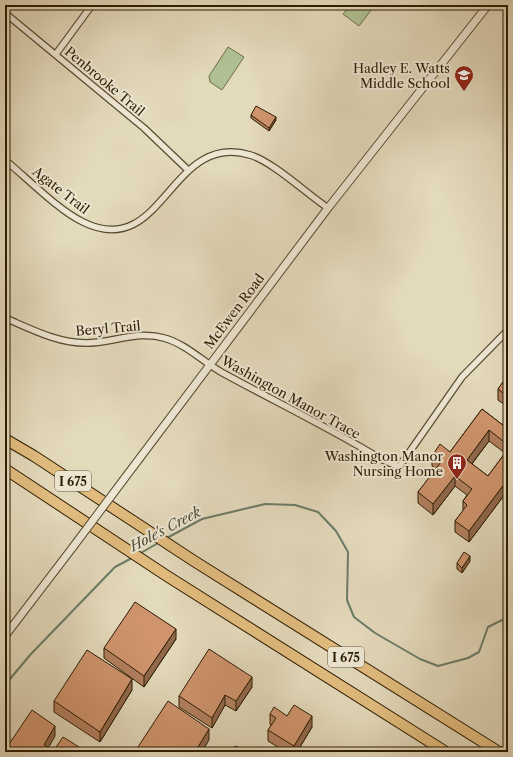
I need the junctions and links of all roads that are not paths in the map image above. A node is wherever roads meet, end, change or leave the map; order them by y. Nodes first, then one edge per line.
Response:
1 (92, 5) edge
2 (488, 5) edge
3 (5, 13) edge
4 (56, 54) junction
5 (5, 160) edge
6 (188, 170) junction
7 (328, 208) junction
8 (5, 318) edge
9 (508, 330) edge
10 (209, 364) junction
11 (5, 439) edge
12 (5, 469) edge
13 (5, 636) edge
14 (446, 752) edge
15 (498, 752) edge

1 - 4 street
2 - 7 street, McEwen Road
3 - 4 street, Penbrooke Trail
4 - 6 street, Penbrooke Trail
5 - 6 street, Agate Trail
6 - 7 street, Agate Trail
7 - 10 street, McEwen Road
8 - 10 street, Beryl Trail
9 - 10 street, Washington Manor Trace
10 - 13 street, McEwen Road, bridge
11 - 15 highway, I 675
12 - 14 highway, I 675

